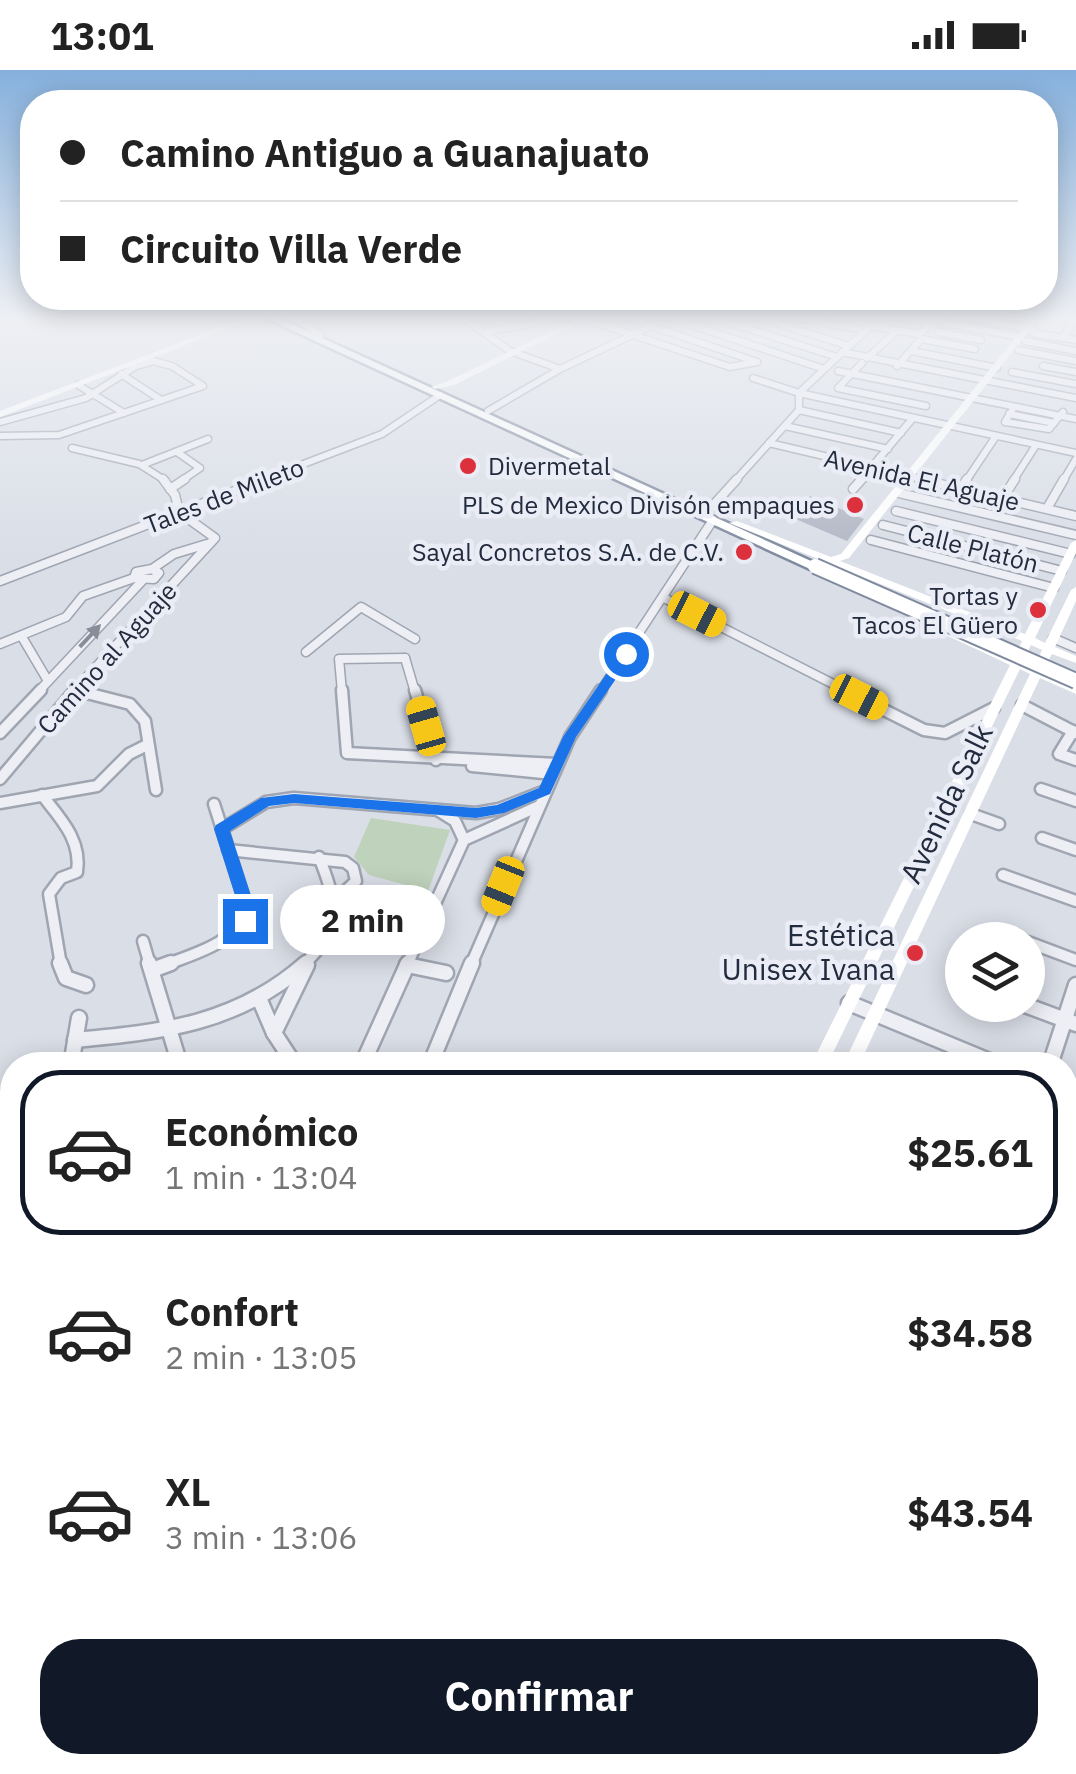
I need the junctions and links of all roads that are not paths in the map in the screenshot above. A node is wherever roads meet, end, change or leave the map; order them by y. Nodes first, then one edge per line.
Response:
1 (91, 396) edge
2 (53, 397) edge
3 (89, 397) edge
4 (156, 397) edge
5 (171, 397) edge
6 (433, 397) edge
7 (453, 397) edge
8 (454, 397) edge
9 (513, 397) edge
10 (799, 397) edge
11 (815, 397) edge
12 (881, 397) edge
13 (901, 397) edge
14 (934, 397) edge
15 (979, 397) joint
16 (1033, 397) edge
17 (1076, 398) edge
18 (161, 400) junction
19 (899, 400) junction
20 (1017, 405) junction
21 (1058, 408) junction
22 (799, 410) junction
23 (47, 411) junction
24 (488, 411) junction
25 (120, 414) junction
26 (1076, 417) edge
27 (0, 418) edge
28 (913, 418) junction
29 (785, 426) junction
30 (954, 427) junction
31 (76, 430) junction
32 (901, 433) junction
33 (0, 436) edge
34 (996, 436) junction
35 (208, 440) dead end
36 (770, 442) junction
37 (1036, 445) junction
38 (72, 448) dead end
39 (888, 448) junction
40 (176, 452) junction
41 (1076, 456) edge
42 (142, 465) junction
43 (874, 466) junction
44 (917, 476) junction
45 (963, 485) junction
46 (170, 488) junction
47 (853, 488) dead end
48 (904, 494) junction
49 (1004, 497) junction
50 (1049, 504) junction
51 (896, 511) junction
52 (179, 512) junction
53 (1076, 514) edge
54 (720, 520) junction
55 (883, 525) junction
56 (1076, 535) edge
57 (213, 540) junction
58 (870, 540) junction
59 (1073, 548) edge
60 (986, 551) junction
61 (202, 552) junction
62 (178, 556) junction
63 (821, 563) junction
64 (978, 568) junction
65 (1062, 570) junction
66 (862, 574) junction
67 (0, 580) edge
68 (138, 580) junction
69 (896, 587) junction
70 (1052, 591) junction
71 (1074, 594) edge
72 (664, 598) junction
73 (954, 635) junction
74 (22, 636) junction
75 (1028, 639) junction
76 (1050, 643) junction
77 (0, 644) edge
78 (1076, 648) edge
79 (306, 652) dead end
80 (406, 658) junction
81 (1076, 660) edge
82 (1017, 664) junction
83 (1038, 673) junction
84 (1075, 680) edge
85 (48, 681) junction
86 (76, 690) junction
87 (1022, 705) junction
88 (994, 708) junction
89 (1074, 732) edge
90 (0, 733) edge
91 (146, 745) junction
92 (436, 760) junction
93 (1076, 760) edge
94 (555, 769) junction
95 (0, 779) edge
96 (1041, 789) dead end
97 (156, 790) dead end
98 (545, 791) junction
99 (42, 796) junction
100 (1076, 801) edge
101 (0, 803) edge
102 (214, 804) dead end
103 (538, 806) junction
104 (519, 809) junction
105 (437, 810) junction
106 (476, 813) junction
107 (971, 814) junction
108 (999, 824) dead end
109 (222, 829) junction
110 (462, 834) junction
111 (1042, 838) dead end
112 (228, 850) junction
113 (1076, 850) edge
114 (319, 857) junction
115 (1003, 874) dead end
116 (1076, 901) edge
117 (334, 902) junction
118 (143, 941) dead end
119 (1045, 948) edge
120 (310, 960) junction
121 (1076, 960) edge
122 (406, 965) junction
123 (154, 970) junction
124 (446, 972) dead end
125 (86, 985) dead end
126 (1076, 985) edge
127 (259, 998) junction
128 (850, 1004) junction
129 (1045, 1013) edge
130 (876, 1014) junction
131 (79, 1018) dead end
132 (1070, 1022) edge
133 (168, 1031) junction
134 (274, 1033) junction
135 (75, 1040) junction
136 (73, 1052) edge
137 (175, 1052) edge
138 (287, 1052) edge
139 (368, 1052) edge
140 (435, 1052) edge
141 (826, 1052) edge
142 (857, 1052) edge
143 (968, 1052) edge
144 (1056, 1052) edge

1 - 25 street
2 - 27 street
3 - 23 street
4 - 18 street
5 - 18 street
6 - 52 street, Tales de Mileto
7 - 54 highway
8 - 24 highway
9 - 24 street
10 - 22 street
11 - 28 street
12 - 19 street
13 - 19 street
14 - 19 street
15 - 20 street
15 - 30 street
16 - 21 street
17 - 21 street
18 - 25 street
20 - 21 street
20 - 21 street
21 - 26 street
22 - 29 street
22 - 32 street
23 - 27 street
23 - 31 street
24 - 54 highway
25 - 31 street
28 - 30 street
28 - 32 street
29 - 36 street
29 - 39 street
30 - 34 street
30 - 44 street
31 - 33 street
32 - 39 street
34 - 37 street
34 - 45 street
35 - 40 street
36 - 43 street, Avenida El Aguaje
36 - 54 street
37 - 41 street
37 - 49 street
38 - 42 street
39 - 43 street
40 - 42 street
40 - 46 street
41 - 50 street
42 - 46 street
43 - 44 street, Avenida El Aguaje
43 - 47 street
44 - 45 street, Avenida El Aguaje
44 - 48 street
44 - 49 street, Avenida El Aguaje
45 - 49 street, Avenida El Aguaje
46 - 52 street
48 - 51 street
48 - 56 street
48 - 63 street
49 - 50 street, Avenida El Aguaje
49 - 53 street, Avenida El Aguaje
50 - 53 street, Avenida El Aguaje
51 - 55 street
51 - 59 street
52 - 57 street
52 - 67 street, Tales de Mileto
54 - 63 highway
54 - 72 street
54 - 73 street
55 - 58 street
55 - 60 street, Calle Platón
57 - 61 street, Camino al Aguaje
57 - 62 street
58 - 64 street
58 - 66 street
59 - 65 street, Avenida Salk
60 - 64 street
60 - 65 street, Calle Platón
61 - 62 street
61 - 86 street, Camino al Aguaje
62 - 68 street
63 - 66 street
63 - 84 highway, bridge
64 - 70 street
65 - 70 street, Avenida Salk
66 - 69 street
68 - 74 street
85 -> 68 street
69 - 73 street
69 - 75 street
70 - 71 street
70 - 75 street, Avenida Salk
71 - 76 street, Avenida Salk
72 - 88 street
72 - 94 street
73 - 82 street
74 - 77 street
74 - 85 street
75 - 76 street
75 - 82 street, Avenida Salk
76 - 78 street
76 - 81 street
76 - 83 street, Avenida Salk
79 - 80 street
80 - 92 street
80 - 92 street
82 - 83 street
82 - 88 street, Avenida Salk
83 - 84 street
83 - 87 street, Avenida Salk
85 - 90 street
86 - 91 street
86 - 95 street, Camino al Aguaje
87 - 89 street
87 - 107 street, Avenida Salk
88 - 128 street, Avenida Salk
89 - 93 street
91 - 97 street
91 - 99 street
92 - 94 street
94 - 98 street
96 - 100 street
98 - 103 street
98 - 104 street
99 - 101 street
99 - 125 street
102 - 109 street
103 - 104 street
103 - 140 street
104 - 106 street
104 - 110 street
105 - 106 street
105 - 109 street
105 - 110 street
106 - 110 street
107 - 108 street
107 - 130 street, Avenida Salk
109 - 112 street
110 - 122 street
111 - 113 street
112 - 114 street
112 - 123 street
114 - 117 street
114 - 117 street
115 - 116 street
117 - 120 street
118 - 123 street
119 - 121 street
120 - 127 street
120 - 134 street
122 - 124 street
122 - 139 street
123 - 133 street
126 - 132 street
127 - 133 street
127 - 134 street
128 - 130 street
128 - 141 street, Avenida Salk
129 - 132 street
130 - 142 street, Avenida Salk
130 - 143 street
131 - 135 street
132 - 144 street
133 - 135 street
133 - 137 street
134 - 138 street
135 - 136 street

